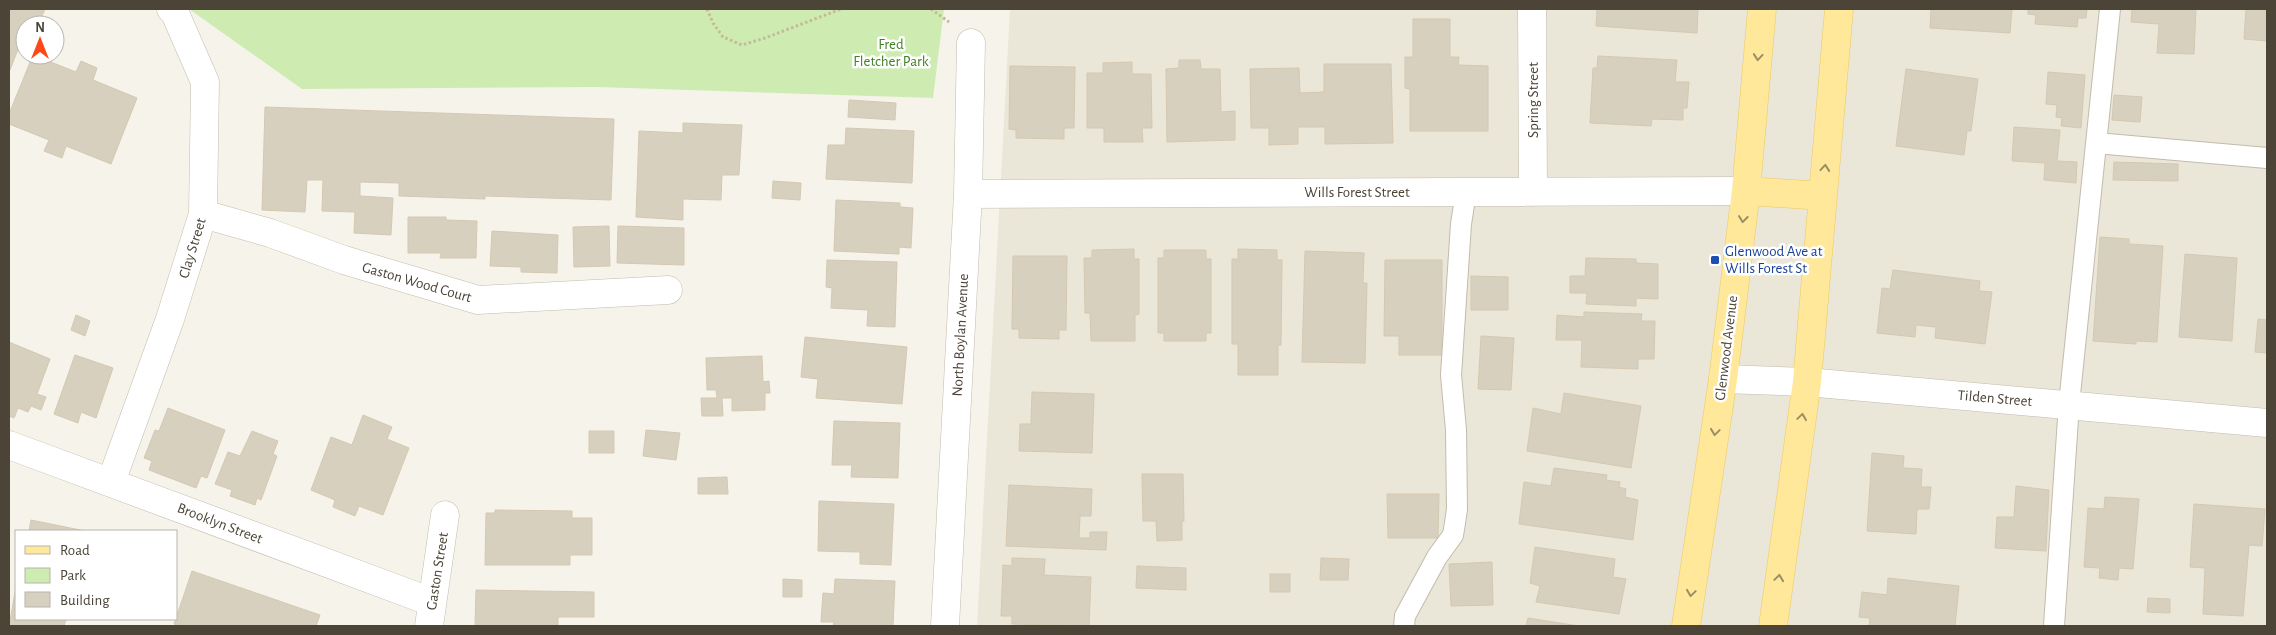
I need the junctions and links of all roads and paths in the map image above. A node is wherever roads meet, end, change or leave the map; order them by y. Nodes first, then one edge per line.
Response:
1 (171, 9) edge
2 (707, 9) edge
3 (841, 9) edge
4 (1532, 9) edge
5 (1762, 9) edge
6 (1839, 9) edge
7 (2110, 9) edge
8 (971, 43) dead end
9 (2096, 143) junction
10 (2267, 158) edge
11 (1746, 191) junction
12 (1466, 192) junction
13 (1533, 192) junction
14 (968, 194) junction
15 (1823, 196) junction
16 (203, 214) junction
17 (668, 290) dead end
18 (1723, 380) junction
19 (1807, 382) junction
20 (2068, 404) junction
21 (2267, 423) edge
22 (9, 444) edge
23 (111, 482) junction
24 (446, 515) dead end
25 (430, 614) edge
26 (945, 626) edge
27 (1404, 626) edge
28 (1686, 626) edge
29 (1773, 626) edge
30 (2054, 626) edge

1 - 16 street, Clay Street
2 - 3 path
4 - 13 street, Spring Street
5 -> 11 main road, Glenwood Avenue
15 -> 6 main road
7 - 9 lane
8 - 14 street, North Boylan Avenue
9 - 10 lane
9 - 20 lane
11 - 13 street, Wills Forest Street
11 - 15 main road
11 -> 18 main road, Glenwood Avenue
12 - 13 street, Wills Forest Street
12 - 14 street, Wills Forest Street
12 - 27 lane
14 - 26 street, North Boylan Avenue
15 - 19 main road
16 - 17 street, Gaston Wood Court
16 - 23 street, Clay Street
18 - 19 street, Tilden Street
18 -> 28 main road, Glenwood Avenue
19 - 20 street, Tilden Street
29 -> 19 main road
20 - 21 street, Tilden Street
20 - 30 lane
22 - 23 street, Brooklyn Street
23 - 25 street, Brooklyn Street
24 - 25 street, Gaston Street

